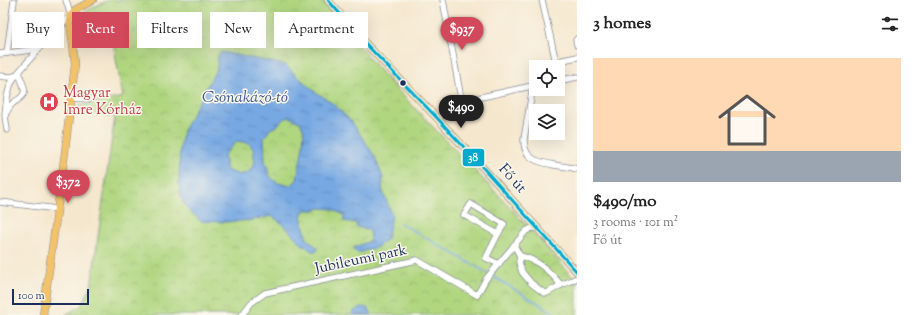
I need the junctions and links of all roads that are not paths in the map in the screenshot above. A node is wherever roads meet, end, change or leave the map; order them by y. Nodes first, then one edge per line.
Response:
1 (66, 0) edge
2 (92, 0) edge
3 (328, 0) edge
4 (443, 0) edge
5 (542, 0) edge
6 (14, 1) edge
7 (71, 16) junction
8 (64, 22) edge
9 (577, 39) edge
10 (577, 45) edge
11 (37, 48) edge
12 (39, 48) edge
13 (20, 52) junction
14 (7, 53) junction
15 (0, 54) edge
16 (577, 57) edge
17 (555, 60) edge
18 (563, 60) dead end
19 (26, 64) junction
20 (20, 71) junction
21 (0, 76) edge
22 (16, 76) junction
23 (577, 77) edge
24 (565, 79) edge
25 (529, 87) edge
26 (532, 96) edge
27 (7, 97) junction
28 (71, 98) junction
29 (90, 99) dead end
30 (16, 100) junction
31 (459, 102) junction
32 (5, 115) junction
33 (438, 119) junction
34 (7, 130) dead end
35 (577, 168) edge
36 (0, 202) edge
37 (57, 209) junction
38 (526, 215) junction
39 (538, 228) junction
40 (526, 231) junction
41 (498, 234) junction
42 (514, 245) junction
43 (520, 256) junction
44 (499, 264) junction
45 (577, 272) edge
46 (577, 278) edge
47 (561, 285) junction
48 (43, 315) edge
49 (242, 315) edge

1 - 7 street
2 - 7 main road
3 - 33 main road, Fő út
4 - 31 street
5 - 17 street
6 - 14 street
7 - 8 street
7 - 28 main road
9 - 10 street
11 - 13 street
12 - 19 street
13 - 14 street
13 - 19 street
14 - 15 street
16 - 18 street
19 - 20 street
20 - 22 street
20 - 30 street
21 - 22 street
22 - 27 street
23 - 24 street
25 - 31 street
26 - 35 street
27 - 30 street
27 - 32 street
28 - 29 street
28 - 37 main road
30 - 32 street
31 - 33 street
32 - 34 street
33 - 38 main road, Fő út
36 - 37 street
37 - 48 main road
38 - 39 main road, Fő út
38 - 40 street
39 - 40 street
39 - 45 main road, Fő út
40 - 42 street, Jubileumi park
41 - 41 street
41 - 44 street
42 - 43 street
42 - 44 street, Jubileumi park
43 - 47 street
43 - 47 street
44 - 49 street, Jubileumi park
46 - 47 street

